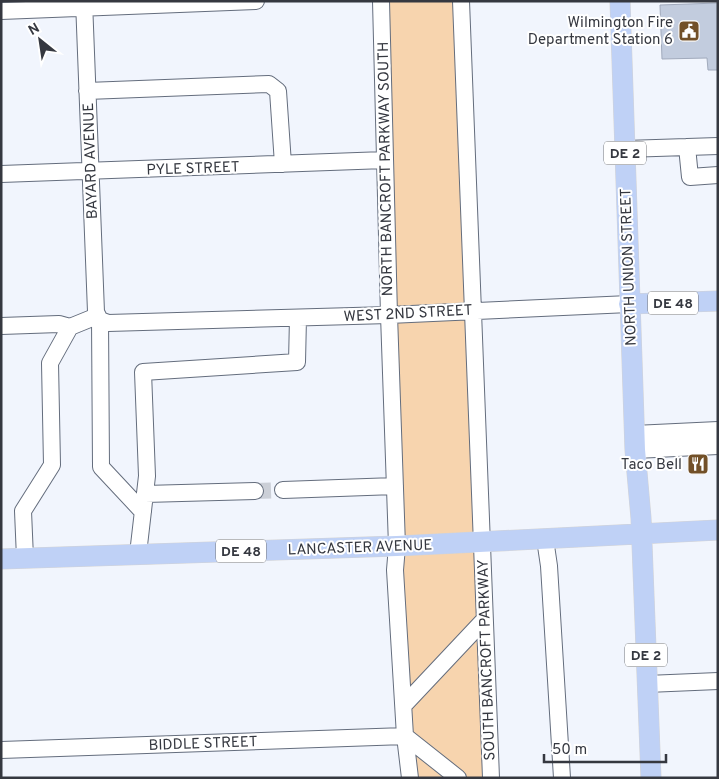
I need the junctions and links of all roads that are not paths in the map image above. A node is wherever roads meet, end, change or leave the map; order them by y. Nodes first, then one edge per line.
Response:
1 (256, 1) edge
2 (381, 1) edge
3 (461, 1) edge
4 (620, 1) edge
5 (84, 4) edge
6 (1, 11) edge
7 (87, 91) junction
8 (718, 146) edge
9 (687, 147) junction
10 (625, 149) junction
11 (385, 160) junction
12 (283, 164) junction
13 (90, 172) junction
14 (1, 174) edge
15 (718, 176) edge
16 (718, 301) edge
17 (629, 304) junction
18 (472, 310) junction
19 (389, 315) junction
20 (98, 318) junction
21 (298, 318) junction
22 (1, 326) edge
23 (70, 327) junction
24 (718, 430) edge
25 (634, 442) junction
26 (718, 446) edge
27 (395, 486) junction
28 (283, 490) tunnel mouth
29 (255, 491) tunnel mouth
30 (145, 494) junction
31 (143, 512) junction
32 (718, 530) edge
33 (641, 532) junction
34 (545, 539) junction
35 (481, 542) junction
36 (397, 546) junction
37 (138, 554) junction
38 (25, 558) junction
39 (1, 559) edge
40 (484, 620) junction
41 (718, 681) edge
42 (647, 684) junction
43 (404, 705) junction
44 (405, 736) junction
45 (1, 750) edge
46 (410, 778) edge
47 (458, 778) edge
48 (491, 778) edge
49 (562, 778) edge
50 (651, 778) edge

1 - 5 street
2 - 11 street, NORTH BANCROFT PARKWAY SOUTH
3 - 18 street
4 - 10 main road, NORTH UNION STREET / DE 2
5 - 6 street
5 - 7 street, BAYARD AVENUE
7 - 12 street
7 - 13 street, BAYARD AVENUE
8 - 9 street
9 - 10 street
9 - 15 street
10 - 17 main road, NORTH UNION STREET / DE 2
11 - 12 street, PYLE STREET
11 - 19 street, NORTH BANCROFT PARKWAY SOUTH
12 - 13 street, PYLE STREET
13 - 14 street, PYLE STREET
13 - 20 street, BAYARD AVENUE
16 - 17 main road, WEST 2ND STREET / DE 48
17 - 18 street, WEST 2ND STREET
17 - 25 main road, NORTH UNION STREET / DE 2
18 - 19 street, WEST 2ND STREET
18 - 35 street
19 - 21 street, WEST 2ND STREET
19 - 27 street, NORTH BANCROFT PARKWAY SOUTH
20 - 21 street, WEST 2ND STREET
20 - 23 street
20 - 31 street, BAYARD AVENUE
21 - 30 street
22 - 23 street
23 - 38 street
24 - 25 street
25 - 26 street
25 - 33 main road, NORTH UNION STREET / DE 2
27 - 28 street
27 - 36 street, NORTH BANCROFT PARKWAY SOUTH
29 - 30 street
30 - 31 street
31 - 37 street
32 - 33 main road, LANCASTER AVENUE / DE 48
33 - 34 main road, LANCASTER AVENUE / DE 48
33 - 42 main road, DE 2
34 - 35 main road, LANCASTER AVENUE / DE 48
34 - 49 street
35 - 36 main road, LANCASTER AVENUE / DE 48
35 - 40 street, SOUTH BANCROFT PARKWAY
36 - 37 main road, LANCASTER AVENUE / DE 48
36 - 43 street
37 - 38 main road, LANCASTER AVENUE / DE 48
38 - 39 main road, LANCASTER AVENUE / DE 48
40 - 43 street
40 - 48 street, SOUTH BANCROFT PARKWAY
41 - 42 street
42 - 50 main road, DE 2
43 - 44 street
44 - 45 street, BIDDLE STREET
44 - 46 street
44 - 47 street

